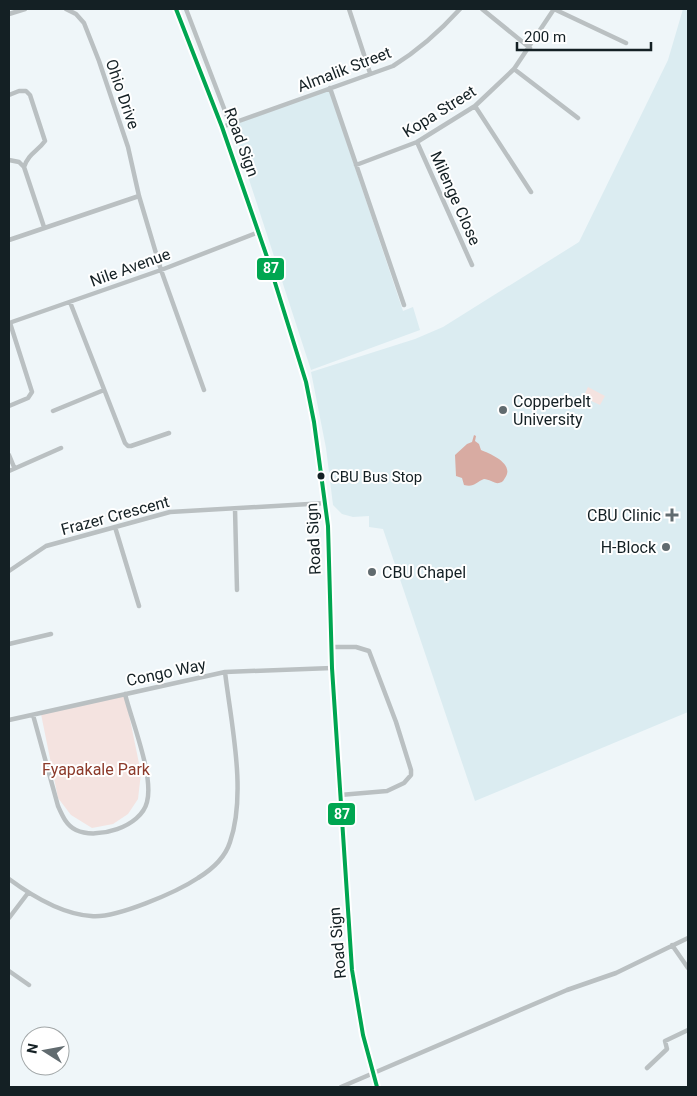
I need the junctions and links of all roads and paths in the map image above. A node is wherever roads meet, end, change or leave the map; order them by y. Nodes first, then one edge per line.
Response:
1 (25, 9) edge
2 (66, 9) edge
3 (176, 9) edge
4 (186, 9) edge
5 (349, 9) edge
6 (460, 9) edge
7 (482, 9) edge
8 (554, 9) edge
9 (9, 14) edge
10 (626, 43) dead end
11 (530, 48) junction
12 (514, 69) junction
13 (370, 73) junction
14 (330, 88) junction
15 (9, 94) edge
16 (475, 106) junction
17 (578, 118) dead end
18 (230, 124) junction
19 (222, 127) junction
20 (417, 142) junction
21 (9, 160) edge
22 (356, 165) junction
23 (24, 167) junction
24 (531, 192) dead end
25 (139, 196) junction
26 (44, 227) junction
27 (259, 232) junction
28 (9, 240) edge
29 (472, 265) dead end
30 (162, 270) junction
31 (70, 302) junction
32 (404, 305) dead end
33 (10, 323) edge
34 (104, 390) junction
35 (204, 390) dead end
36 (9, 406) edge
37 (53, 411) dead end
38 (169, 433) dead end
39 (61, 448) dead end
40 (9, 455) edge
41 (14, 467) junction
42 (9, 470) edge
43 (326, 503) junction
44 (235, 509) junction
45 (116, 527) junction
46 (9, 571) edge
47 (237, 590) dead end
48 (139, 606) dead end
49 (51, 634) dead end
50 (9, 644) edge
51 (331, 647) junction
52 (332, 668) junction
53 (225, 672) junction
54 (125, 694) junction
55 (33, 715) junction
56 (9, 720) edge
57 (340, 795) junction
58 (9, 879) edge
59 (28, 893) junction
60 (9, 918) edge
61 (688, 938) edge
62 (672, 945) junction
63 (688, 968) edge
64 (9, 971) edge
65 (30, 985) dead end
66 (688, 1030) edge
67 (647, 1068) dead end
68 (373, 1074) junction
69 (341, 1087) edge
70 (378, 1087) edge

1 - 9 street
2 - 25 street, Ohio Drive
3 - 19 main road, Road Sign
4 - 18 street
5 - 13 street
6 - 13 street, Almalik Street
7 - 11 street
8 - 10 street
8 - 11 street, Kopa Street
11 - 12 street, Kopa Street
12 - 16 street, Kopa Street
12 - 17 street
13 - 14 street, Almalik Street
14 - 18 street, Almalik Street
14 - 22 street
15 - 23 street
16 - 20 street, Kopa Street
16 - 24 street
18 - 19 street, Almalik Street
19 - 27 main road, Road Sign
20 - 22 street, Kopa Street
20 - 29 street, Milenge Close
21 - 23 street
22 - 32 street
23 - 26 street
25 - 26 street
25 - 30 street, Ohio Drive
26 - 28 street
27 - 30 street, Nile Avenue
27 - 43 main road, Road Sign
30 - 31 street, Nile Avenue
30 - 35 street, Ohio Drive
31 - 33 street, Nile Avenue
31 - 34 street
33 - 36 street
34 - 37 street
34 - 38 street
39 - 41 street
40 - 41 street
41 - 42 street
43 - 44 street, Frazer Crescent
43 - 51 main road, Road Sign
44 - 45 street, Frazer Crescent
44 - 47 street
45 - 46 street, Frazer Crescent
45 - 48 street
49 - 50 street
51 - 52 main road, Road Sign
51 - 57 street
52 - 53 street, Congo Way
52 - 57 main road, Road Sign
53 - 54 street, Congo Way
53 - 59 street
54 - 55 street, Congo Way
54 - 55 street
55 - 56 street, Congo Way
57 - 68 main road, Road Sign
58 - 59 street
59 - 60 street
61 - 62 street
62 - 63 street
62 - 68 street
64 - 65 street
66 - 67 street
68 - 69 street
68 - 70 main road, Road Sign

